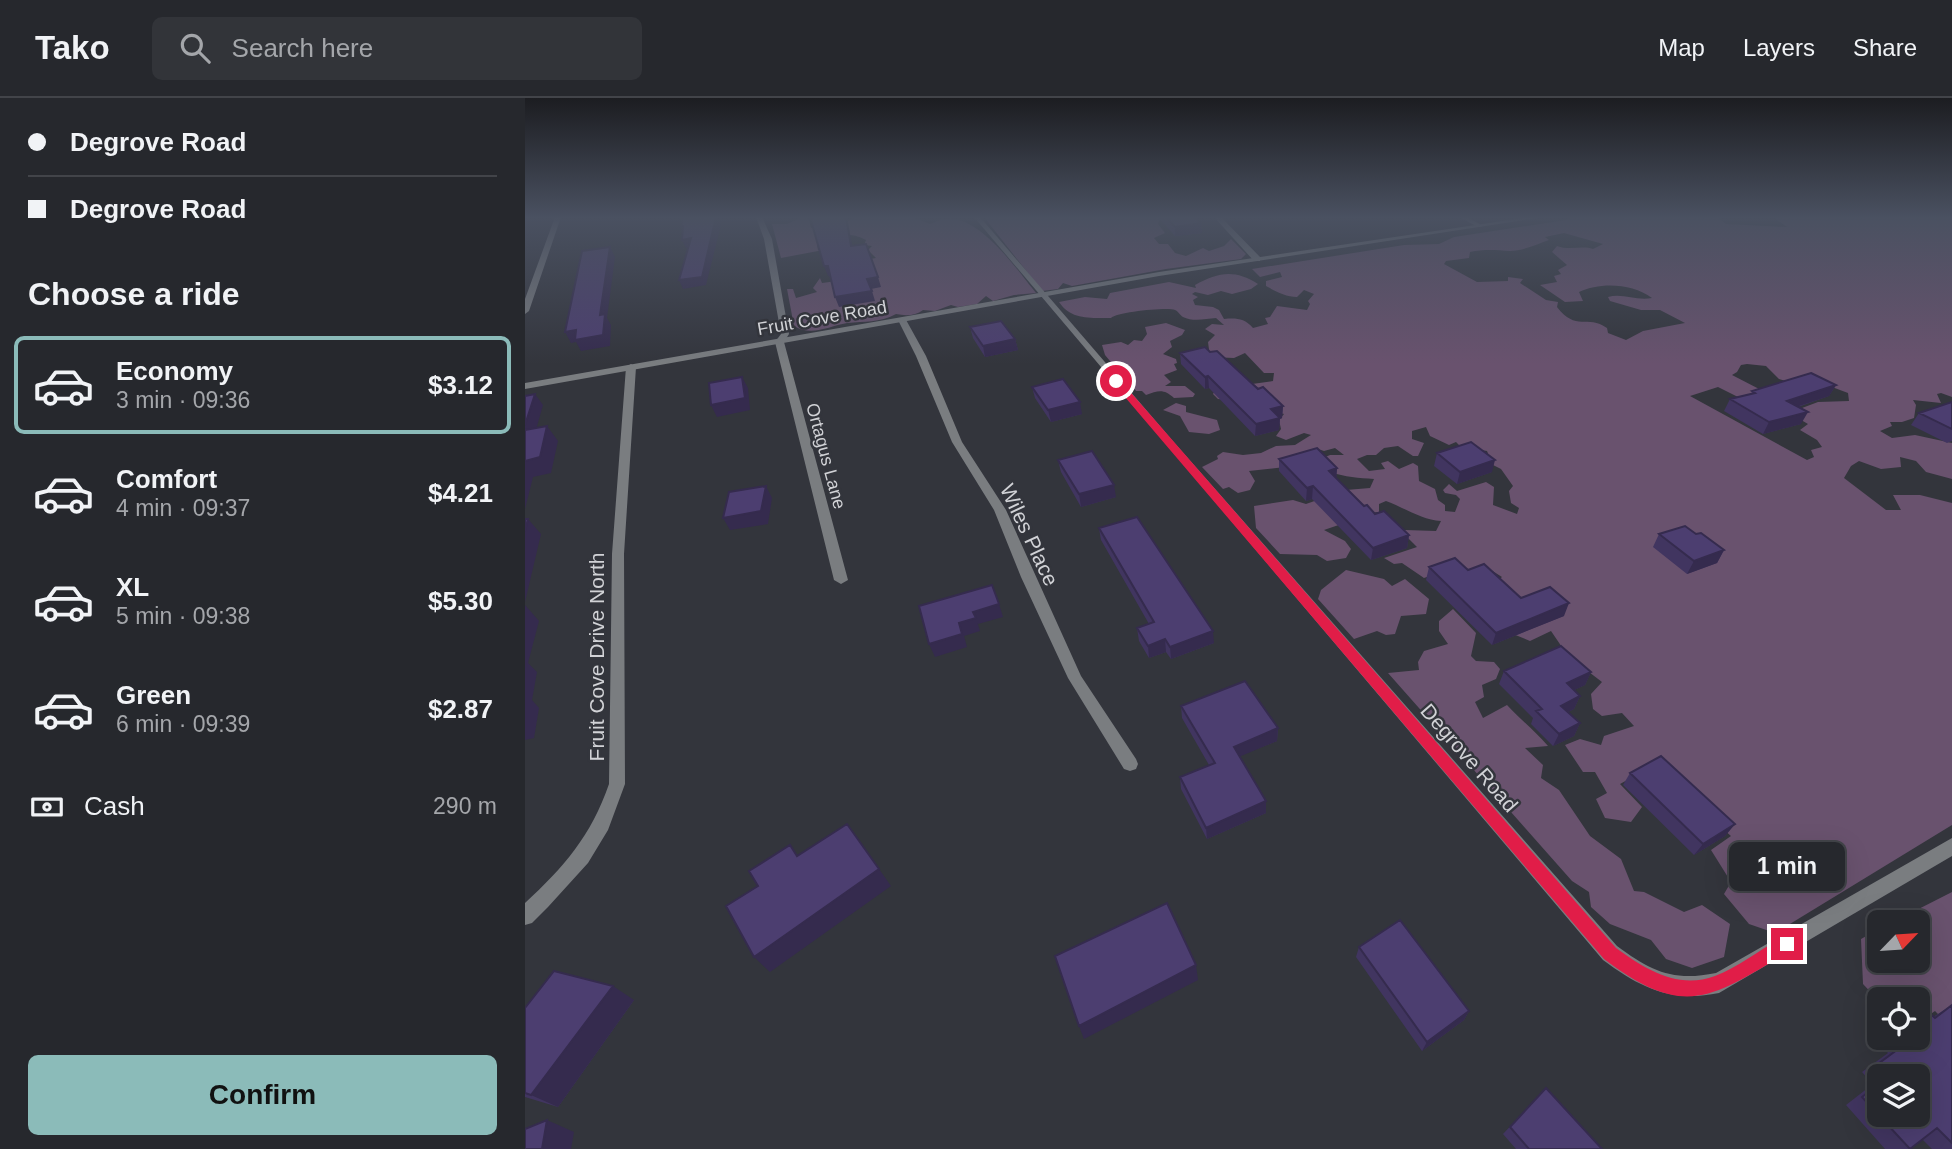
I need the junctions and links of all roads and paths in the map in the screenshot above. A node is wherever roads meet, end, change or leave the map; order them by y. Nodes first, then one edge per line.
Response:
1 (541, 266) edge
2 (773, 266) edge
3 (1019, 266) edge
4 (1215, 266) edge
5 (1043, 295) junction
6 (525, 312) edge
7 (902, 320) junction
8 (779, 342) junction
9 (631, 367) junction
10 (525, 386) edge
11 (841, 580) dead end
12 (1130, 764) dead end
13 (1952, 846) edge
14 (525, 916) edge

1 - 6 street
2 - 8 street, Ortagus Lane
3 - 5 street, Degrove Road
4 - 5 street, Fruit Cove Road
5 - 7 street, Fruit Cove Road
5 - 13 street, Degrove Road
7 - 8 street, Fruit Cove Road
7 - 12 street, Wiles Place
8 - 9 street, Fruit Cove Road
8 - 11 street, Ortagus Lane
9 - 10 street, Fruit Cove Road
9 - 14 street, Fruit Cove Drive North

